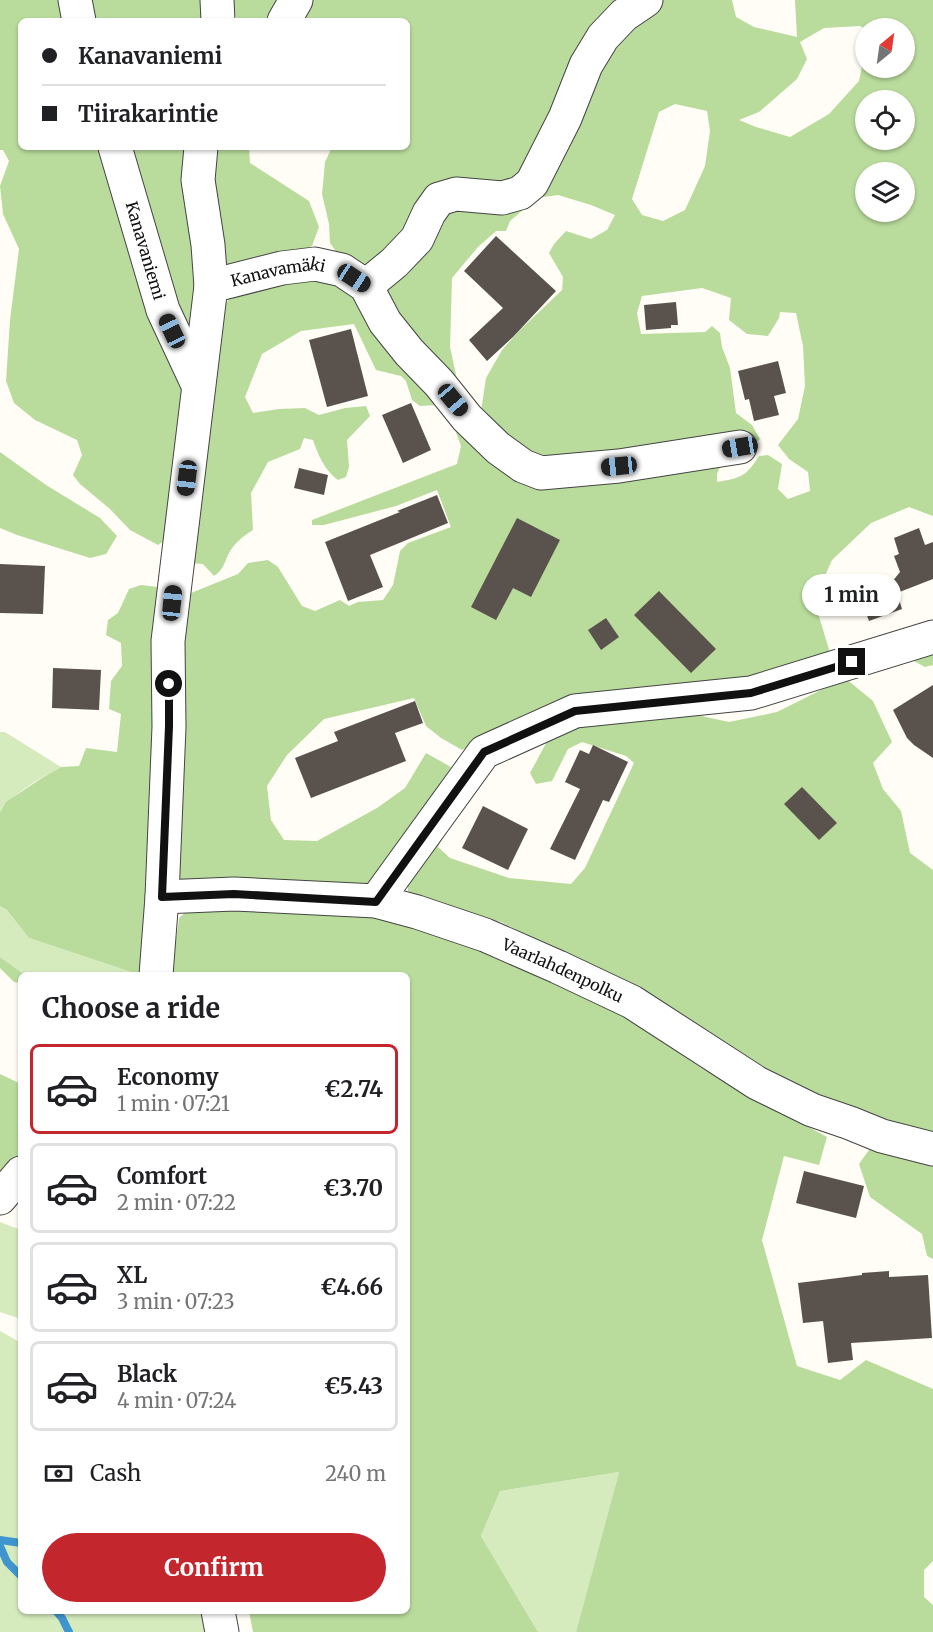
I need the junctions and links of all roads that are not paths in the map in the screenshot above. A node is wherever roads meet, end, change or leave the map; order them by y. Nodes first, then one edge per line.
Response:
1 (75, 0) edge
2 (217, 0) edge
3 (296, 0) edge
4 (646, 0) edge
5 (78, 18) edge
6 (218, 18) edge
7 (286, 18) edge
8 (116, 150) edge
9 (201, 150) edge
10 (211, 286) junction
11 (366, 286) junction
12 (198, 385) junction
13 (740, 447) dead end
14 (933, 637) edge
15 (162, 897) junction
16 (376, 902) junction
17 (156, 972) edge
18 (933, 1149) edge
19 (18, 1177) edge
20 (0, 1198) edge
21 (0, 1207) edge
22 (18, 1213) edge
23 (219, 1614) edge
24 (222, 1632) edge

1 - 5 street
2 - 6 street
3 - 7 street
4 - 11 street
8 - 12 street, Kanavaniemi
9 - 10 street
10 - 11 street, Kanavamäki
10 - 12 street
11 - 13 street, Kanavamäki
12 - 15 street
14 - 16 street
15 - 16 street, Vaarlahdenpolku
15 - 17 street
16 - 18 street, Vaarlahdenpolku
19 - 20 street
21 - 22 street
23 - 24 street

